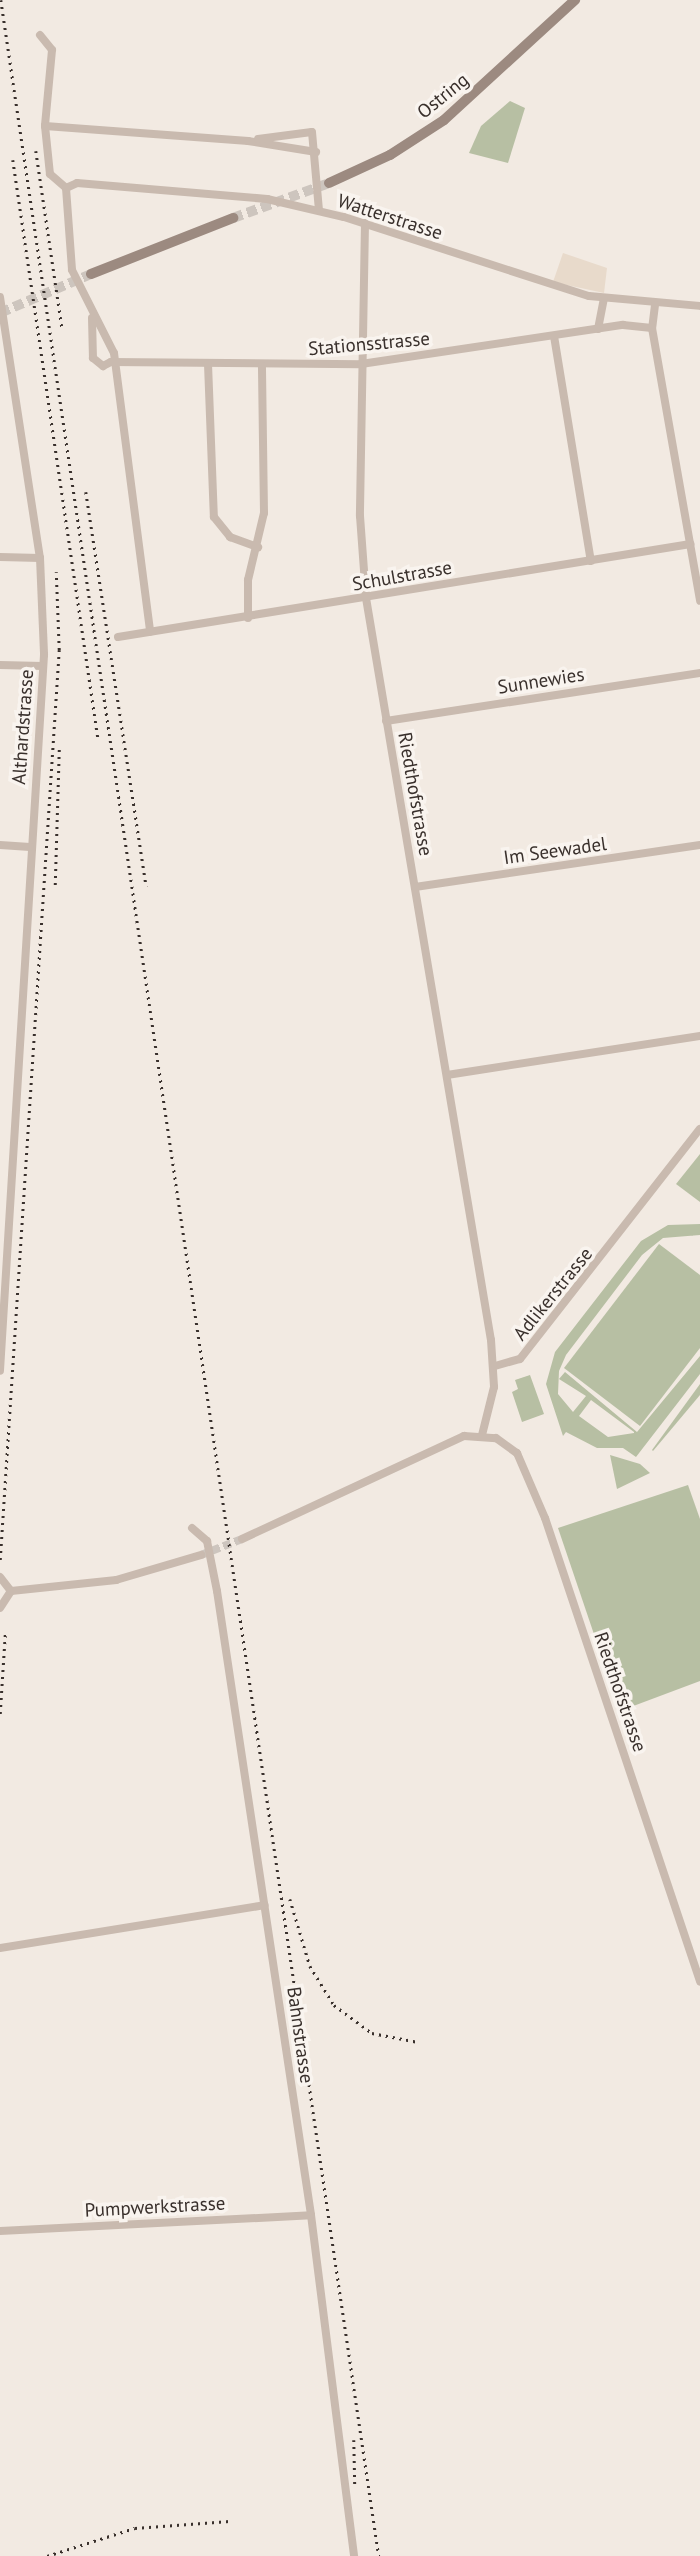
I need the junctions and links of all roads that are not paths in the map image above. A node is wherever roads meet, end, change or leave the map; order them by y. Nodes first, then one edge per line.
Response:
1 (573, 0) edge
2 (40, 35) dead end
3 (45, 126) junction
4 (248, 141) junction
5 (316, 152) junction
6 (329, 183) tunnel mouth
7 (66, 188) junction
8 (319, 210) junction
9 (233, 218) tunnel mouth
10 (365, 223) junction
11 (90, 274) tunnel mouth
12 (0, 297) edge
13 (604, 299) junction
14 (655, 305) junction
15 (700, 306) edge
16 (92, 318) junction
17 (652, 328) junction
18 (598, 329) junction
19 (554, 336) junction
20 (111, 362) junction
21 (208, 364) junction
22 (361, 364) junction
23 (262, 366) junction
24 (690, 544) junction
25 (258, 547) junction
26 (0, 557) edge
27 (40, 558) junction
28 (591, 561) junction
29 (366, 598) junction
30 (700, 601) edge
31 (248, 618) junction
32 (150, 632) junction
33 (118, 637) dead end
34 (0, 665) edge
35 (43, 666) junction
36 (700, 673) edge
37 (386, 721) junction
38 (0, 845) edge
39 (700, 845) edge
40 (30, 847) junction
41 (415, 887) junction
42 (700, 1036) edge
43 (447, 1075) junction
44 (700, 1129) edge
45 (495, 1366) junction
46 (0, 1371) edge
47 (482, 1435) junction
48 (192, 1528) dead end
49 (242, 1539) tunnel mouth
50 (201, 1555) tunnel mouth
51 (0, 1577) edge
52 (11, 1591) junction
53 (0, 1608) edge
54 (265, 1905) junction
55 (0, 1948) edge
56 (700, 1982) edge
57 (311, 2215) junction
58 (0, 2231) edge
59 (354, 2556) edge

1 - 6 main road, Ostring
2 - 3 street
3 - 4 street
3 - 7 street
4 - 5 street
4 - 5 street
5 - 8 street
7 - 8 street, Watterstrasse
7 - 16 street
8 - 10 street, Watterstrasse
9 - 11 main road
10 - 13 street, Watterstrasse
10 - 22 street, Riedthofstrasse
12 - 27 street, Althardstrasse
13 - 14 street, Watterstrasse
13 - 18 street
14 - 15 street, Watterstrasse
14 - 17 street
16 - 20 street
16 - 20 street
17 - 18 street, Stationsstrasse
17 - 24 street
18 - 19 street, Stationsstrasse
19 - 22 street, Stationsstrasse
19 - 28 street
20 - 21 street, Stationsstrasse
20 - 32 street
21 - 23 street, Stationsstrasse
21 - 25 street
22 - 23 street, Stationsstrasse
22 - 29 street, Riedthofstrasse
23 - 25 street
24 - 28 street, Schulstrasse
24 - 30 street
25 - 31 street
26 - 27 street
27 - 35 street, Althardstrasse
28 - 29 street, Schulstrasse
29 - 31 street, Schulstrasse
29 - 37 street, Riedthofstrasse
31 - 32 street, Schulstrasse
32 - 33 street, Schulstrasse
34 - 35 street
35 - 40 street, Althardstrasse
36 - 37 street, Sunnewies
37 - 41 street, Riedthofstrasse
38 - 40 street
39 - 41 street, Im Seewadel
40 - 46 street, Althardstrasse
41 - 43 street, Riedthofstrasse
42 - 43 street
43 - 45 street, Riedthofstrasse
44 - 45 street, Adlikerstrasse
45 - 47 street
47 - 49 street
47 - 56 street, Riedthofstrasse
48 - 54 street, Bahnstrasse
50 - 52 street
51 - 52 street
52 - 53 street
54 - 55 street
54 - 57 street, Bahnstrasse
57 - 58 street, Pumpwerkstrasse
57 - 59 street, Bahnstrasse

